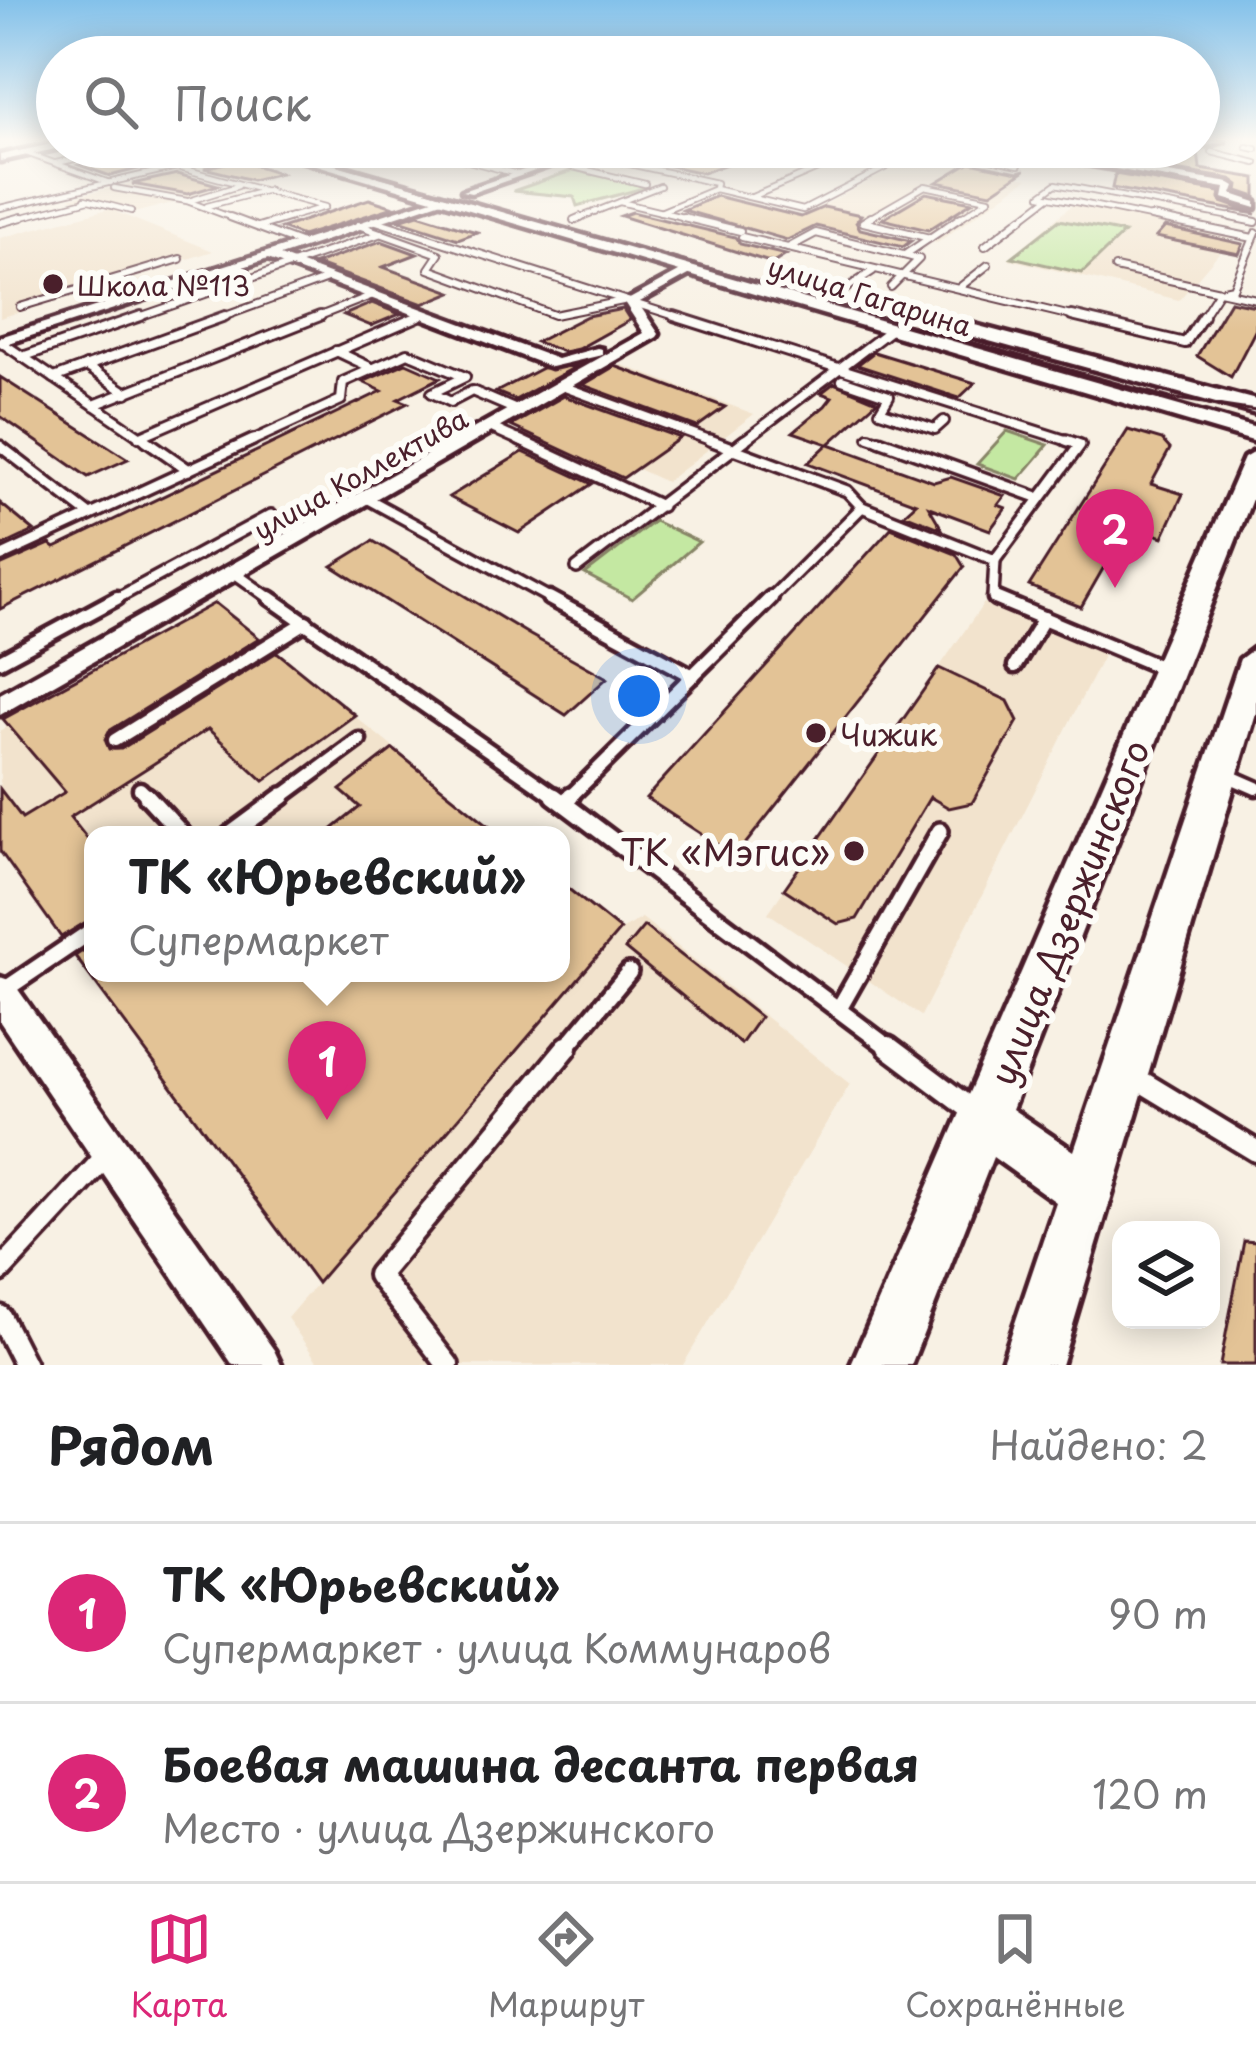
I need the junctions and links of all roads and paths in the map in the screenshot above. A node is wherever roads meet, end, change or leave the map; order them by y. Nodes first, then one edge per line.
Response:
1 (71, 205) edge
2 (105, 205) edge
3 (198, 205) edge
4 (213, 205) edge
5 (318, 205) edge
6 (424, 205) edge
7 (457, 205) edge
8 (518, 205) edge
9 (613, 205) edge
10 (631, 205) edge
11 (677, 205) edge
12 (782, 205) edge
13 (813, 205) edge
14 (893, 205) edge
15 (980, 205) edge
16 (1039, 205) edge
17 (1089, 205) edge
18 (1165, 205) edge
19 (205, 207) junction
20 (131, 212) dead end
21 (660, 212) junction
22 (373, 220) junction
23 (574, 220) junction
24 (1256, 222) edge
25 (0, 223) edge
26 (358, 225) junction
27 (258, 227) junction
28 (382, 233) junction
29 (1254, 236) edge
30 (931, 238) junction
31 (302, 244) junction
32 (985, 246) dead end
33 (787, 248) junction
34 (905, 254) junction
35 (267, 255) junction
36 (180, 259) dead end
37 (290, 265) junction
38 (988, 265) dead end
39 (1115, 268) dead end
40 (692, 270) junction
41 (873, 271) junction
42 (907, 274) junction
43 (327, 278) junction
44 (102, 282) junction
45 (891, 287) dead end
46 (960, 287) junction
47 (1219, 291) junction
48 (838, 294) junction
49 (373, 296) junction
50 (134, 299) junction
51 (1256, 299) edge
52 (628, 302) junction
53 (20, 307) dead end
54 (423, 314) junction
55 (893, 328) junction
56 (650, 330) junction
57 (1, 342) edge
58 (336, 351) junction
59 (22, 357) junction
60 (86, 366) junction
61 (374, 369) junction
62 (832, 373) junction
63 (53, 378) junction
64 (562, 386) junction
65 (127, 393) junction
66 (94, 406) junction
67 (1256, 406) edge
68 (520, 412) junction
69 (944, 421) dead end
70 (494, 428) junction
71 (1256, 435) edge
72 (139, 437) junction
73 (869, 437) dead end
74 (0, 446) edge
75 (736, 447) junction
76 (1256, 458) edge
77 (190, 470) junction
78 (1040, 498) junction
79 (368, 499) junction
80 (661, 506) junction
81 (862, 507) junction
82 (90, 515) junction
83 (271, 515) dead end
84 (0, 557) edge
85 (995, 560) junction
86 (577, 568) dead end
87 (236, 574) junction
88 (1044, 618) junction
89 (306, 622) junction
90 (1256, 659) edge
91 (0, 662) edge
92 (1015, 666) dead end
93 (1168, 671) junction
94 (693, 676) junction
95 (0, 706) edge
96 (116, 740) dead end
97 (359, 740) dead end
98 (1237, 779) edge
99 (140, 790) dead end
100 (564, 803) junction
101 (174, 826) edge
102 (242, 826) edge
103 (940, 831) dead end
104 (84, 936) edge
105 (628, 972) dead end
106 (0, 993) edge
107 (839, 1006) junction
108 (1124, 1071) junction
109 (983, 1119) junction
110 (112, 1150) junction
111 (1256, 1151) edge
112 (1086, 1191) junction
113 (0, 1271) edge
114 (0, 1316) edge
115 (25, 1365) edge
116 (259, 1365) edge
117 (448, 1365) edge
118 (880, 1365) edge
119 (1031, 1365) edge

1 - 25 lane
2 - 20 lane
3 - 19 lane
4 - 19 lane
5 - 27 lane
6 - 22 street
7 - 40 main road, улица Гагарина
8 - 23 main road, улица Гагарина
9 - 23 lane
10 - 21 lane
11 - 21 lane
12 - 13 lane
14 - 30 lane
15 - 30 lane
16 - 32 lane
17 - 29 lane
18 - 24 lane
19 - 27 lane
21 - 33 lane
22 - 26 street
22 - 52 lane
23 - 48 main road, улица Гагарина
26 - 28 lane
26 - 31 street
27 - 31 lane
28 - 37 lane
28 - 52 lane
29 - 47 lane
30 - 34 lane
31 - 35 street
33 - 34 lane
33 - 41 lane
34 - 42 lane
35 - 37 street
35 - 50 street
36 - 44 lane
37 - 43 street
37 - 59 lane
38 - 46 lane
39 - 47 lane
40 - 52 street
40 - 55 main road, улица Гагарина
41 - 42 lane
41 - 48 lane
42 - 45 lane
42 - 46 lane
43 - 49 street
43 - 60 lane
44 - 50 lane
44 - 53 lane
46 - 47 lane
47 - 51 lane
48 - 67 main road, улица Гагарина
49 - 54 street
49 - 65 lane
50 - 57 street
52 - 56 street
52 - 62 lane
54 - 56 street
54 - 58 lane
55 - 62 lane
55 - 71 main road, улица Гагарина
56 - 64 street, улица Коллектива
57 - 59 lane
58 - 61 lane
58 - 72 lane
59 - 63 lane
60 - 63 lane
60 - 65 lane
61 - 68 lane
61 - 77 lane
62 - 69 lane
62 - 75 lane
62 - 78 lane
63 - 66 lane
64 - 68 street, улица Коллектива
64 - 75 lane
65 - 66 lane
66 - 72 lane
68 - 70 street, улица Коллектива
70 - 79 street, улица Коллектива
70 - 80 lane
72 - 77 lane
73 - 78 lane
74 - 82 lane
75 - 80 lane
75 - 81 lane
76 - 93 main road, улица Дзержинского
77 - 82 lane
78 - 85 lane
79 - 87 street, улица Коллектива
79 - 94 lane
80 - 86 lane
81 - 85 lane
81 - 94 lane
82 - 84 lane
83 - 91 lane
85 - 88 lane
87 - 89 lane
87 - 95 street, улица Коллектива
88 - 92 lane
88 - 93 lane
89 - 96 lane
89 - 100 lane
90 - 98 main road
93 - 109 main road, улица Дзержинского
94 - 100 lane
97 - 102 lane
98 - 108 main road
99 - 101 lane
100 - 107 lane
103 - 107 lane
104 - 106 lane
105 - 117 lane
106 - 110 street
107 - 109 lane
108 - 111 lane
108 - 112 main road
109 - 112 main road
109 - 118 main road, улица Дзержинского
110 - 113 lane
110 - 116 street
112 - 119 main road
114 - 115 lane

